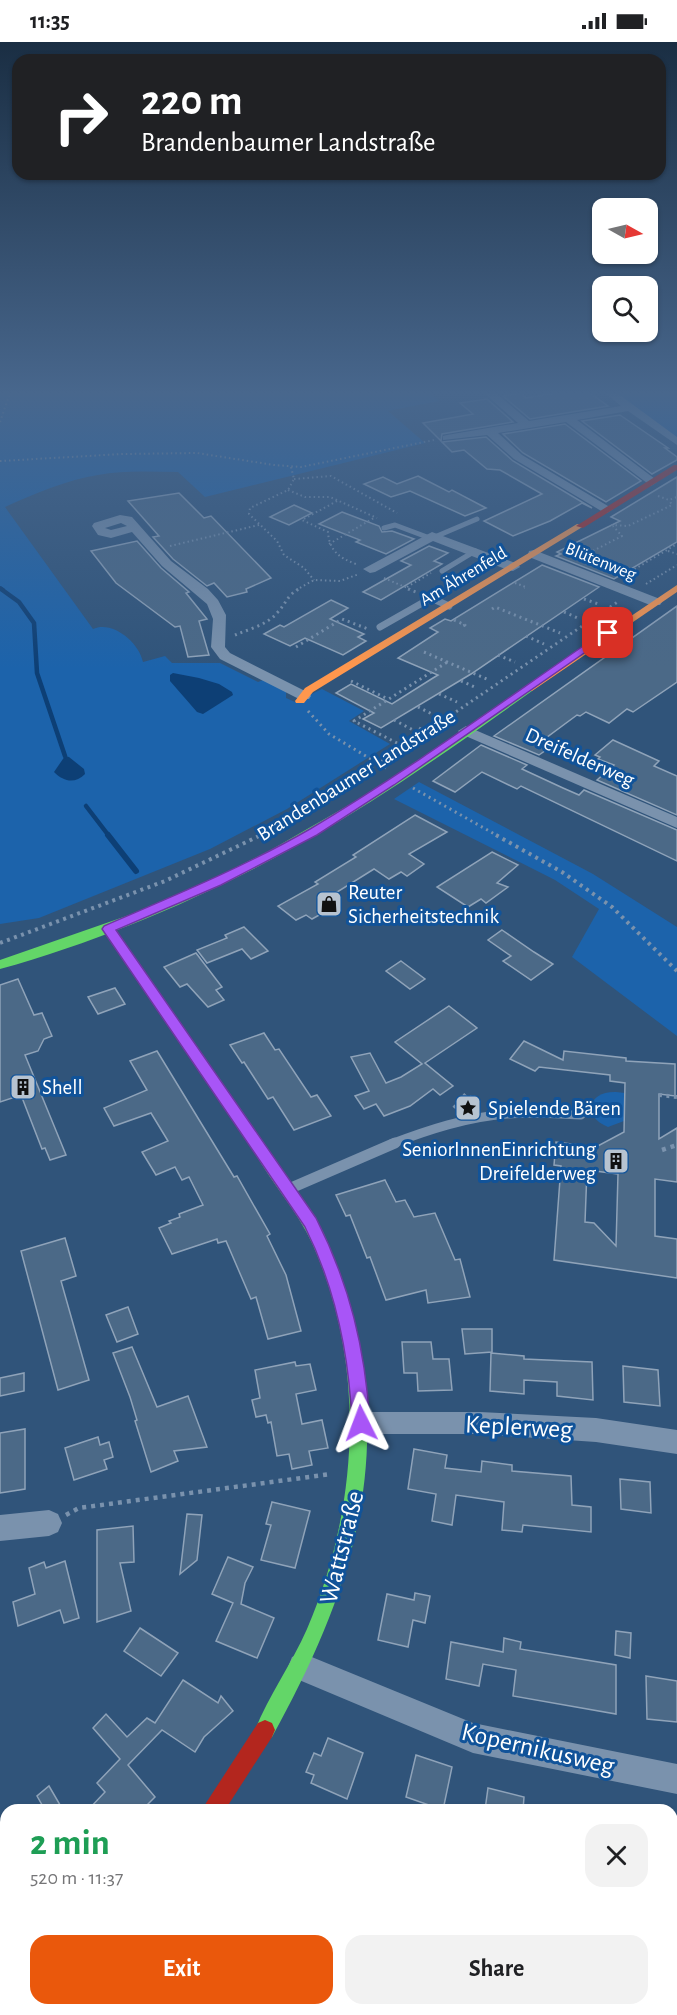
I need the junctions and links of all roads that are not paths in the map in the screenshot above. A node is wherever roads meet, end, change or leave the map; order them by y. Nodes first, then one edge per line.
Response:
1 (566, 485) edge
2 (647, 485) edge
3 (607, 509) junction
4 (477, 519) dead end
5 (135, 528) dead end
6 (384, 528) dead end
7 (432, 536) junction
8 (475, 551) junction
9 (534, 554) junction
10 (513, 567) junction
11 (370, 568) road end
12 (442, 571) dead end
13 (677, 588) edge
14 (655, 602) junction
15 (449, 606) junction
16 (378, 626) road end
17 (302, 698) joint
18 (466, 731) junction
19 (677, 823) edge
20 (108, 929) junction
21 (0, 965) edge
22 (581, 1115) dead end
23 (289, 1189) junction
24 (361, 1423) junction
25 (677, 1442) edge
26 (49, 1523) road end
27 (0, 1528) edge
28 (302, 1667) junction
29 (677, 1779) edge
30 (217, 1804) edge

1 - 3 street
2 - 3 street, Am Ährenfeld
3 - 9 street, Am Ährenfeld
4 - 7 lane
5 - 17 street
6 - 7 lane
7 - 8 street
7 - 11 street
8 - 10 street
8 - 12 lane
9 - 10 street, Am Ährenfeld
9 - 14 street, Blütenweg
10 - 15 street, Am Ährenfeld
13 - 14 street, Brandenbaumer Landstraße
14 - 18 street, Brandenbaumer Landstraße
15 - 16 lane
15 - 17 street, Am Ährenfeld
18 - 19 street, Dreifelderweg
18 - 20 street, Brandenbaumer Landstraße
20 - 21 street, Brandenbaumer Landstraße
20 - 23 street, Wattstraße
22 - 23 lane
23 - 24 street, Wattstraße
24 - 25 street, Keplerweg
24 - 28 street, Wattstraße
26 - 27 street
28 - 29 street, Kopernikusweg
28 - 30 street, Wattstraße

